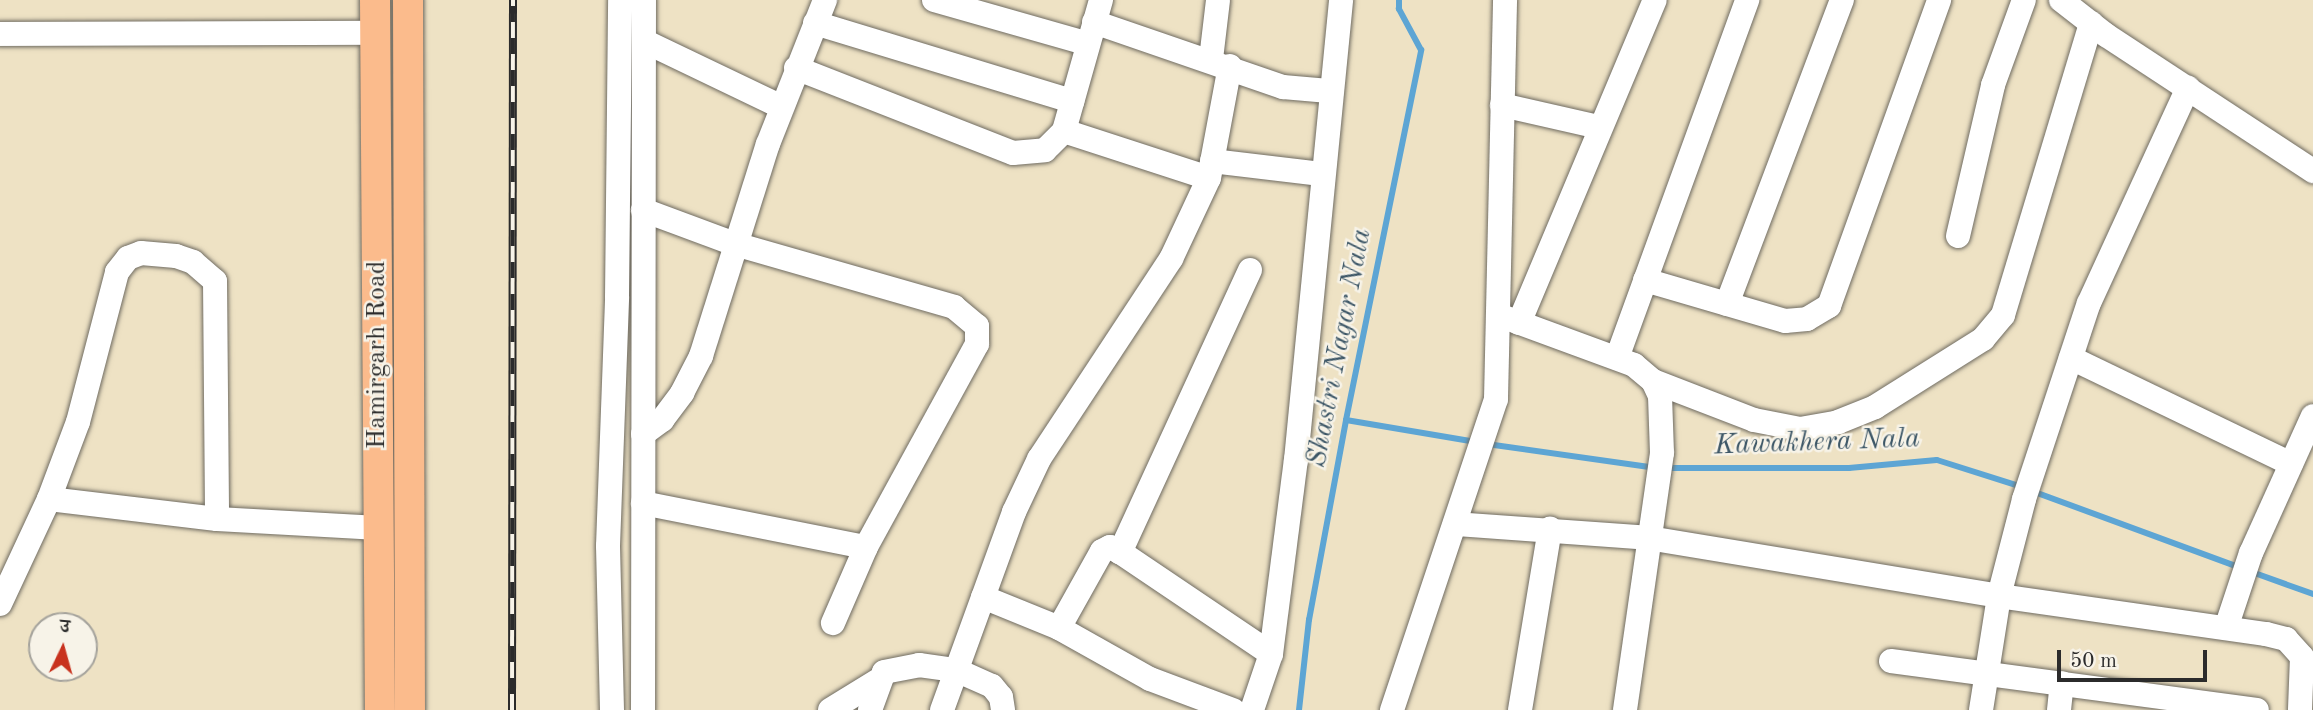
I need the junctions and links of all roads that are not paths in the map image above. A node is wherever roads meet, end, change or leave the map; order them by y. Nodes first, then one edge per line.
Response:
1 (375, 0) edge
2 (408, 0) edge
3 (620, 0) edge
4 (644, 0) edge
5 (825, 0) edge
6 (934, 0) edge
7 (1218, 0) edge
8 (1341, 0) edge
9 (1505, 0) edge
10 (1747, 0) edge
11 (1842, 0) edge
12 (1938, 0) edge
13 (2024, 0) edge
14 (2061, 0) edge
15 (1649, 2) edge
16 (1094, 22) edge
17 (815, 23) junction
18 (2091, 23) junction
19 (375, 33) junction
20 (0, 34) edge
21 (644, 41) junction
22 (1220, 62) junction
23 (796, 68) junction
24 (2188, 88) junction
25 (1329, 91) junction
26 (1072, 101) junction
27 (1502, 105) junction
28 (782, 107) junction
29 (1599, 127) junction
30 (1064, 131) junction
31 (2311, 162) edge
32 (1211, 170) junction
33 (1321, 174) junction
34 (643, 210) junction
35 (1958, 236) dead end
36 (735, 244) junction
37 (1250, 270) dead end
38 (1645, 280) junction
39 (1727, 304) junction
40 (1510, 319) junction
41 (1617, 358) junction
42 (2071, 358) junction
43 (1653, 381) junction
44 (2313, 416) edge
45 (643, 434) junction
46 (2291, 464) junction
47 (49, 499) junction
48 (643, 503) junction
49 (217, 519) junction
50 (1455, 524) junction
51 (379, 528) junction
52 (1550, 528) junction
53 (1649, 538) junction
54 (866, 547) junction
55 (1120, 552) junction
56 (1999, 596) junction
57 (983, 597) junction
58 (0, 604) edge
59 (833, 623) dead end
60 (1059, 628) junction
61 (2226, 628) junction
62 (1271, 654) junction
63 (1891, 661) dead end
64 (956, 670) junction
65 (1987, 673) junction
66 (877, 681) junction
67 (2062, 683) junction
68 (650, 708) edge
69 (2223, 708) edge
70 (380, 710) edge
71 (410, 710) edge
72 (612, 710) edge
73 (830, 710) edge
74 (870, 710) edge
75 (942, 710) edge
76 (1003, 710) edge
77 (1233, 710) edge
78 (1252, 710) edge
79 (1392, 710) edge
80 (1520, 710) edge
81 (1625, 710) edge
82 (1981, 710) edge
83 (2059, 710) edge
84 (2257, 710) edge
85 (2300, 710) edge

1 - 19 main road, Hamirgarh Road
2 - 71 main road, Hamirgarh Road
3 - 72 street
4 - 21 street
5 - 17 street
6 - 16 street
7 - 22 street
8 - 25 street
9 - 27 street
10 - 38 street
11 - 39 street
12 - 39 street
13 - 35 street
14 - 18 street
15 - 29 street
16 - 22 street
16 - 26 street
17 - 23 street
17 - 26 street
18 - 24 street
18 - 43 street
19 - 20 street
19 - 51 main road, Hamirgarh Road
21 - 28 street
21 - 34 street
22 - 25 street
22 - 32 street
23 - 28 street
23 - 30 street
24 - 31 street
24 - 42 street
25 - 33 street
26 - 30 street
27 - 29 street
27 - 40 street
28 - 36 street
29 - 40 street
30 - 32 street
32 - 33 street
32 - 57 street
33 - 62 street
34 - 36 street
34 - 45 street
36 - 45 street
36 - 54 street
37 - 55 street
38 - 39 street
38 - 41 street
40 - 41 street
40 - 50 street
41 - 43 street
42 - 46 street
42 - 56 street
43 - 53 street
44 - 46 street
45 - 48 street
46 - 61 street
47 - 49 street
47 - 49 street
47 - 58 street
48 - 54 street
48 - 68 street
49 - 51 street
50 - 52 street
50 - 79 street
51 - 70 main road, Hamirgarh Road
52 - 53 street
52 - 80 street
53 - 56 street
53 - 81 street
54 - 59 street
55 - 60 street
55 - 62 street
56 - 61 street
56 - 65 street
57 - 60 street
57 - 64 street
60 - 77 street
61 - 85 street
62 - 78 street
63 - 65 street
64 - 66 street
64 - 75 street
64 - 76 street
65 - 67 street
65 - 82 street
66 - 73 street
66 - 74 street
67 - 69 street
67 - 83 street
69 - 84 street

